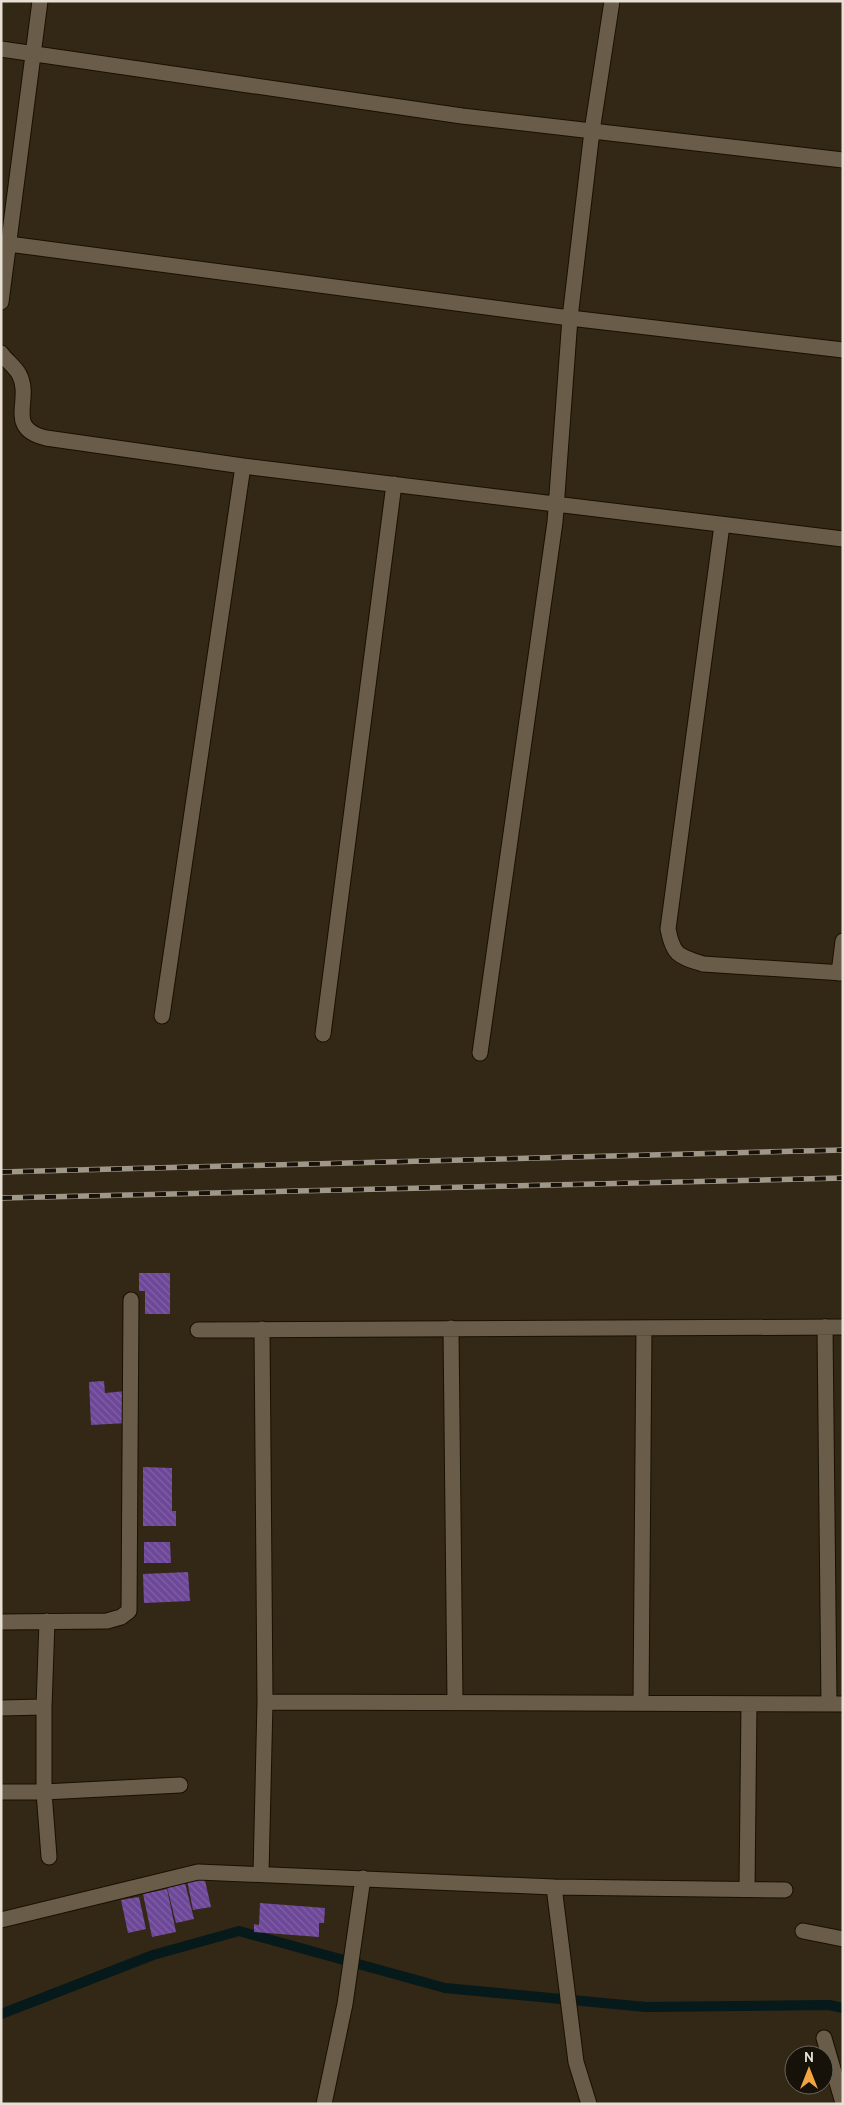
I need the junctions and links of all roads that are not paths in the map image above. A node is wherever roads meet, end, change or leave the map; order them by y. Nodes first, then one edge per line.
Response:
1 (40, 1) edge
2 (612, 1) edge
3 (1, 49) edge
4 (33, 54) junction
5 (592, 131) junction
6 (843, 160) edge
7 (5, 244) edge
8 (1, 302) edge
9 (570, 318) junction
10 (843, 350) edge
11 (1, 353) edge
12 (243, 466) junction
13 (394, 484) junction
14 (557, 505) junction
15 (722, 525) junction
16 (843, 539) edge
17 (843, 941) edge
18 (841, 973) edge
19 (162, 1016) dead end
20 (323, 1034) dead end
21 (480, 1054) dead end
22 (131, 1300) dead end
23 (825, 1327) junction
24 (843, 1327) edge
25 (451, 1328) junction
26 (644, 1328) junction
27 (262, 1329) junction
28 (198, 1330) dead end
29 (47, 1621) junction
30 (1, 1622) edge
31 (265, 1702) junction
32 (456, 1702) junction
33 (640, 1703) junction
34 (750, 1704) junction
35 (836, 1704) edge
36 (44, 1707) junction
37 (1, 1708) edge
38 (180, 1785) dead end
39 (1, 1792) edge
40 (44, 1792) junction
41 (49, 1857) dead end
42 (261, 1874) junction
43 (363, 1878) junction
44 (554, 1887) junction
45 (747, 1889) junction
46 (785, 1890) dead end
47 (1, 1920) edge
48 (803, 1931) dead end
49 (843, 1939) edge
50 (824, 2038) dead end
51 (837, 2067) edge
52 (843, 2103) edge
53 (324, 2104) edge
54 (589, 2104) edge

1 - 4 street
2 - 5 street
3 - 4 street
4 - 5 street
4 - 7 street
5 - 6 street
5 - 9 street
7 - 8 street
7 - 9 street
9 - 10 street
9 - 14 street
11 - 12 street
12 - 13 street
12 - 19 street
13 - 14 street
13 - 20 street
14 - 15 street
14 - 21 street
15 - 16 street
15 - 18 street
17 - 18 street
22 - 29 street
23 - 24 street
23 - 26 street
23 - 35 street
25 - 26 street
25 - 27 street
25 - 32 street
26 - 33 street
27 - 28 street
27 - 31 street
29 - 30 street
29 - 36 street
31 - 32 street
31 - 42 street
32 - 33 street
33 - 34 street
34 - 35 street
34 - 45 street
36 - 37 street
36 - 40 street
38 - 40 street
39 - 40 street
40 - 41 street
42 - 43 street
42 - 47 street
43 - 44 street
43 - 53 street
44 - 45 street
44 - 54 street
45 - 46 street
48 - 49 street
50 - 51 street
51 - 52 street

